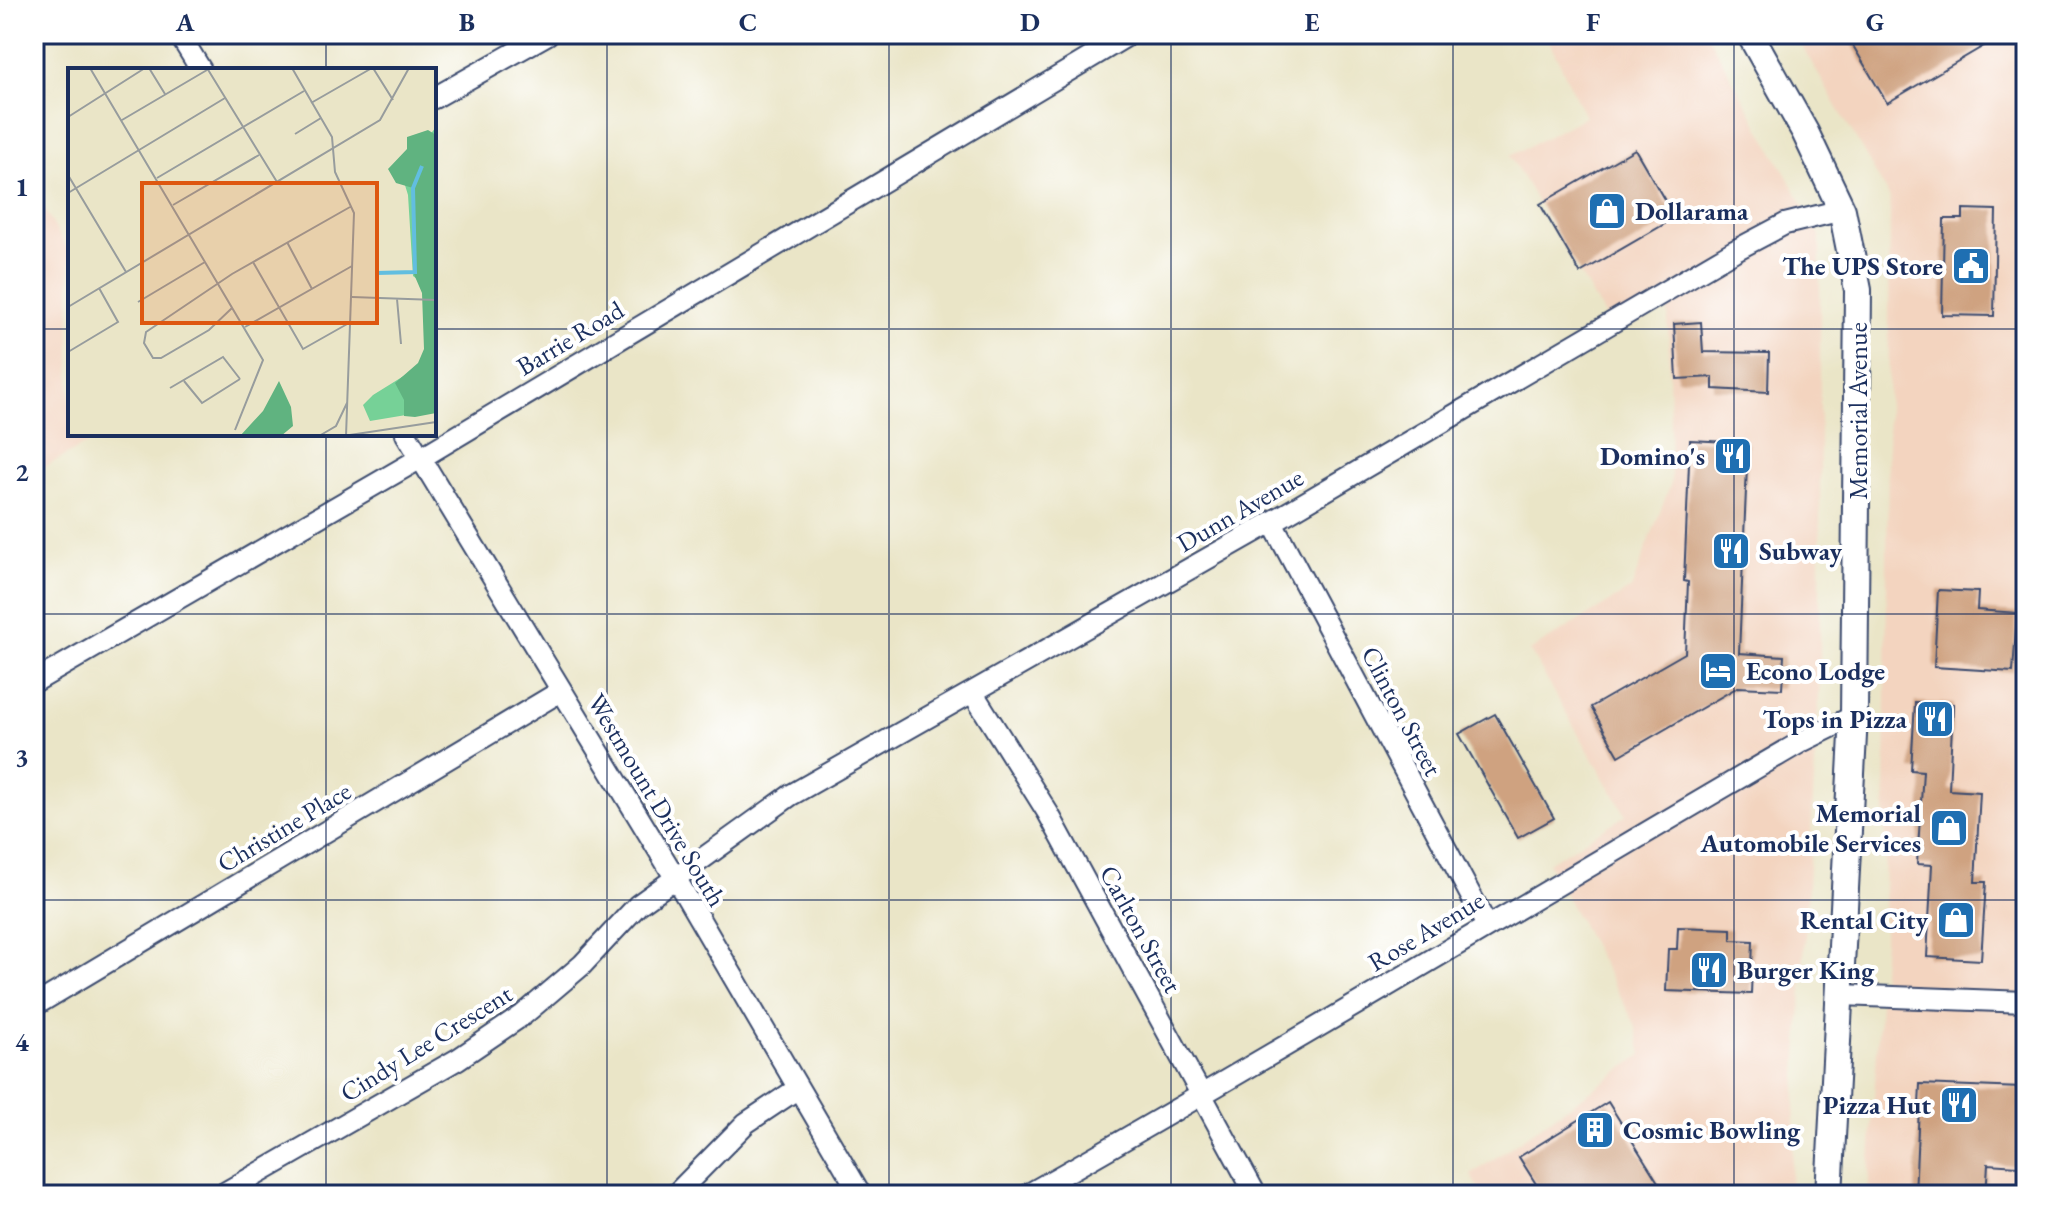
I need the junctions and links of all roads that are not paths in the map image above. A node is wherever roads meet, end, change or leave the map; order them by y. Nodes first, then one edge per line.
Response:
1 (179, 34) edge
2 (548, 34) edge
3 (1130, 34) edge
4 (1750, 34) edge
5 (200, 68) edge
6 (436, 97) edge
7 (1842, 210) junction
8 (407, 436) edge
9 (419, 459) junction
10 (1272, 522) junction
11 (34, 682) edge
12 (561, 691) junction
13 (973, 693) junction
14 (1854, 716) junction
15 (676, 879) junction
16 (1486, 924) junction
17 (1841, 995) junction
18 (2026, 1002) edge
19 (34, 1006) edge
20 (797, 1089) junction
21 (1203, 1096) junction
22 (221, 1195) edge
23 (675, 1195) edge
24 (861, 1195) edge
25 (1027, 1195) edge
26 (1256, 1195) edge
27 (1829, 1195) edge

1 - 5 street
2 - 6 street
3 - 9 street, Barrie Road
4 - 7 main road, Memorial Avenue
7 - 10 street, Dunn Avenue
7 - 14 main road, Memorial Avenue
8 - 9 street, Westmount Drive South
9 - 11 street, Barrie Road
9 - 12 street, Westmount Drive South
10 - 13 street, Dunn Avenue
10 - 16 street, Clinton Street
12 - 15 street, Westmount Drive South
12 - 19 street, Christine Place
13 - 15 street, Dunn Avenue
13 - 21 street, Carlton Street
14 - 16 street, Rose Avenue
14 - 17 main road, Memorial Avenue
15 - 20 street, Westmount Drive South
15 - 22 street, Cindy Lee Crescent
16 - 21 street, Rose Avenue
17 - 18 street
17 - 27 main road, Memorial Avenue
20 - 23 street
20 - 24 street, Westmount Drive South
21 - 25 street, Rose Avenue
21 - 26 street, Carlton Street

